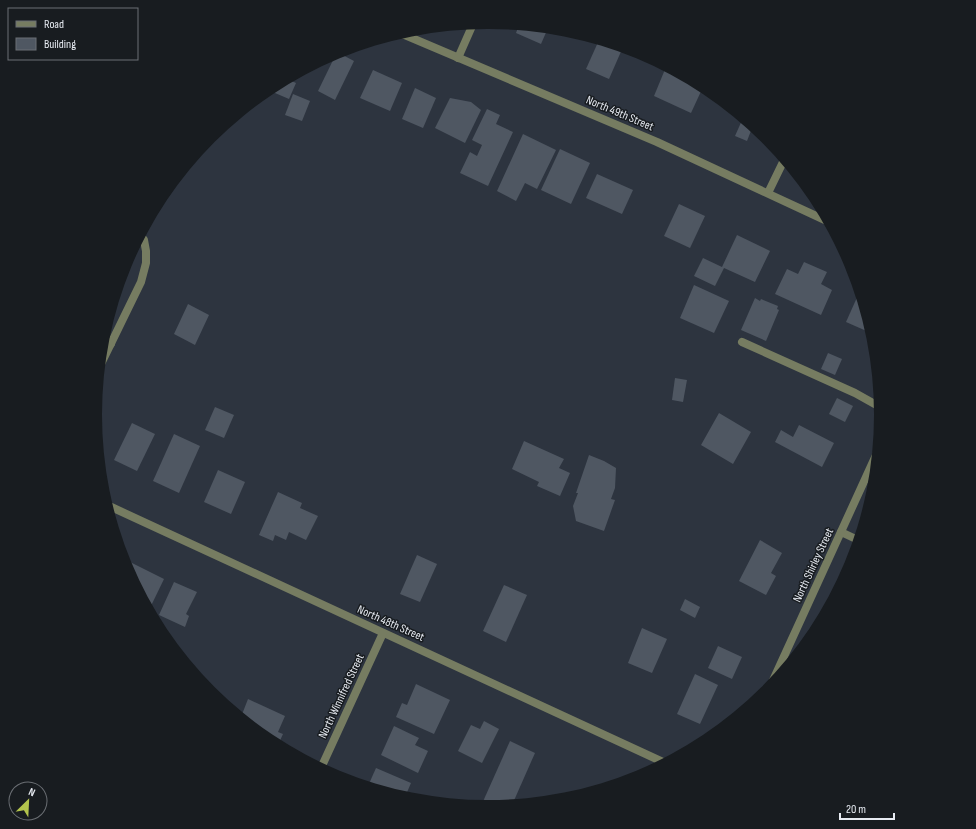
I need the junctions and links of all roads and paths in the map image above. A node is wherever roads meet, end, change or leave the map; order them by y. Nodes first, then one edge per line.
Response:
1 (470, 30) edge
2 (409, 37) edge
3 (458, 58) junction
4 (782, 165) edge
5 (768, 193) junction
6 (819, 217) edge
7 (143, 242) edge
8 (742, 342) dead end
9 (111, 344) joint
10 (108, 349) edge
11 (874, 403) edge
12 (869, 470) edge
13 (115, 509) edge
14 (841, 532) junction
15 (853, 538) edge
16 (383, 633) junction
17 (788, 657) edge
18 (659, 760) edge
19 (323, 763) edge

1 - 3 street
2 - 3 street, North 49th Street
3 - 5 street, North 49th Street
4 - 5 street
5 - 6 street, North 49th Street
7 - 9 street
8 - 11 street
9 - 10 street
12 - 14 street, North Shirley Street
13 - 16 street, North 48th Street
14 - 15 street
14 - 17 street, North Shirley Street
16 - 18 street, North 48th Street
16 - 19 street, North Winnifred Street

